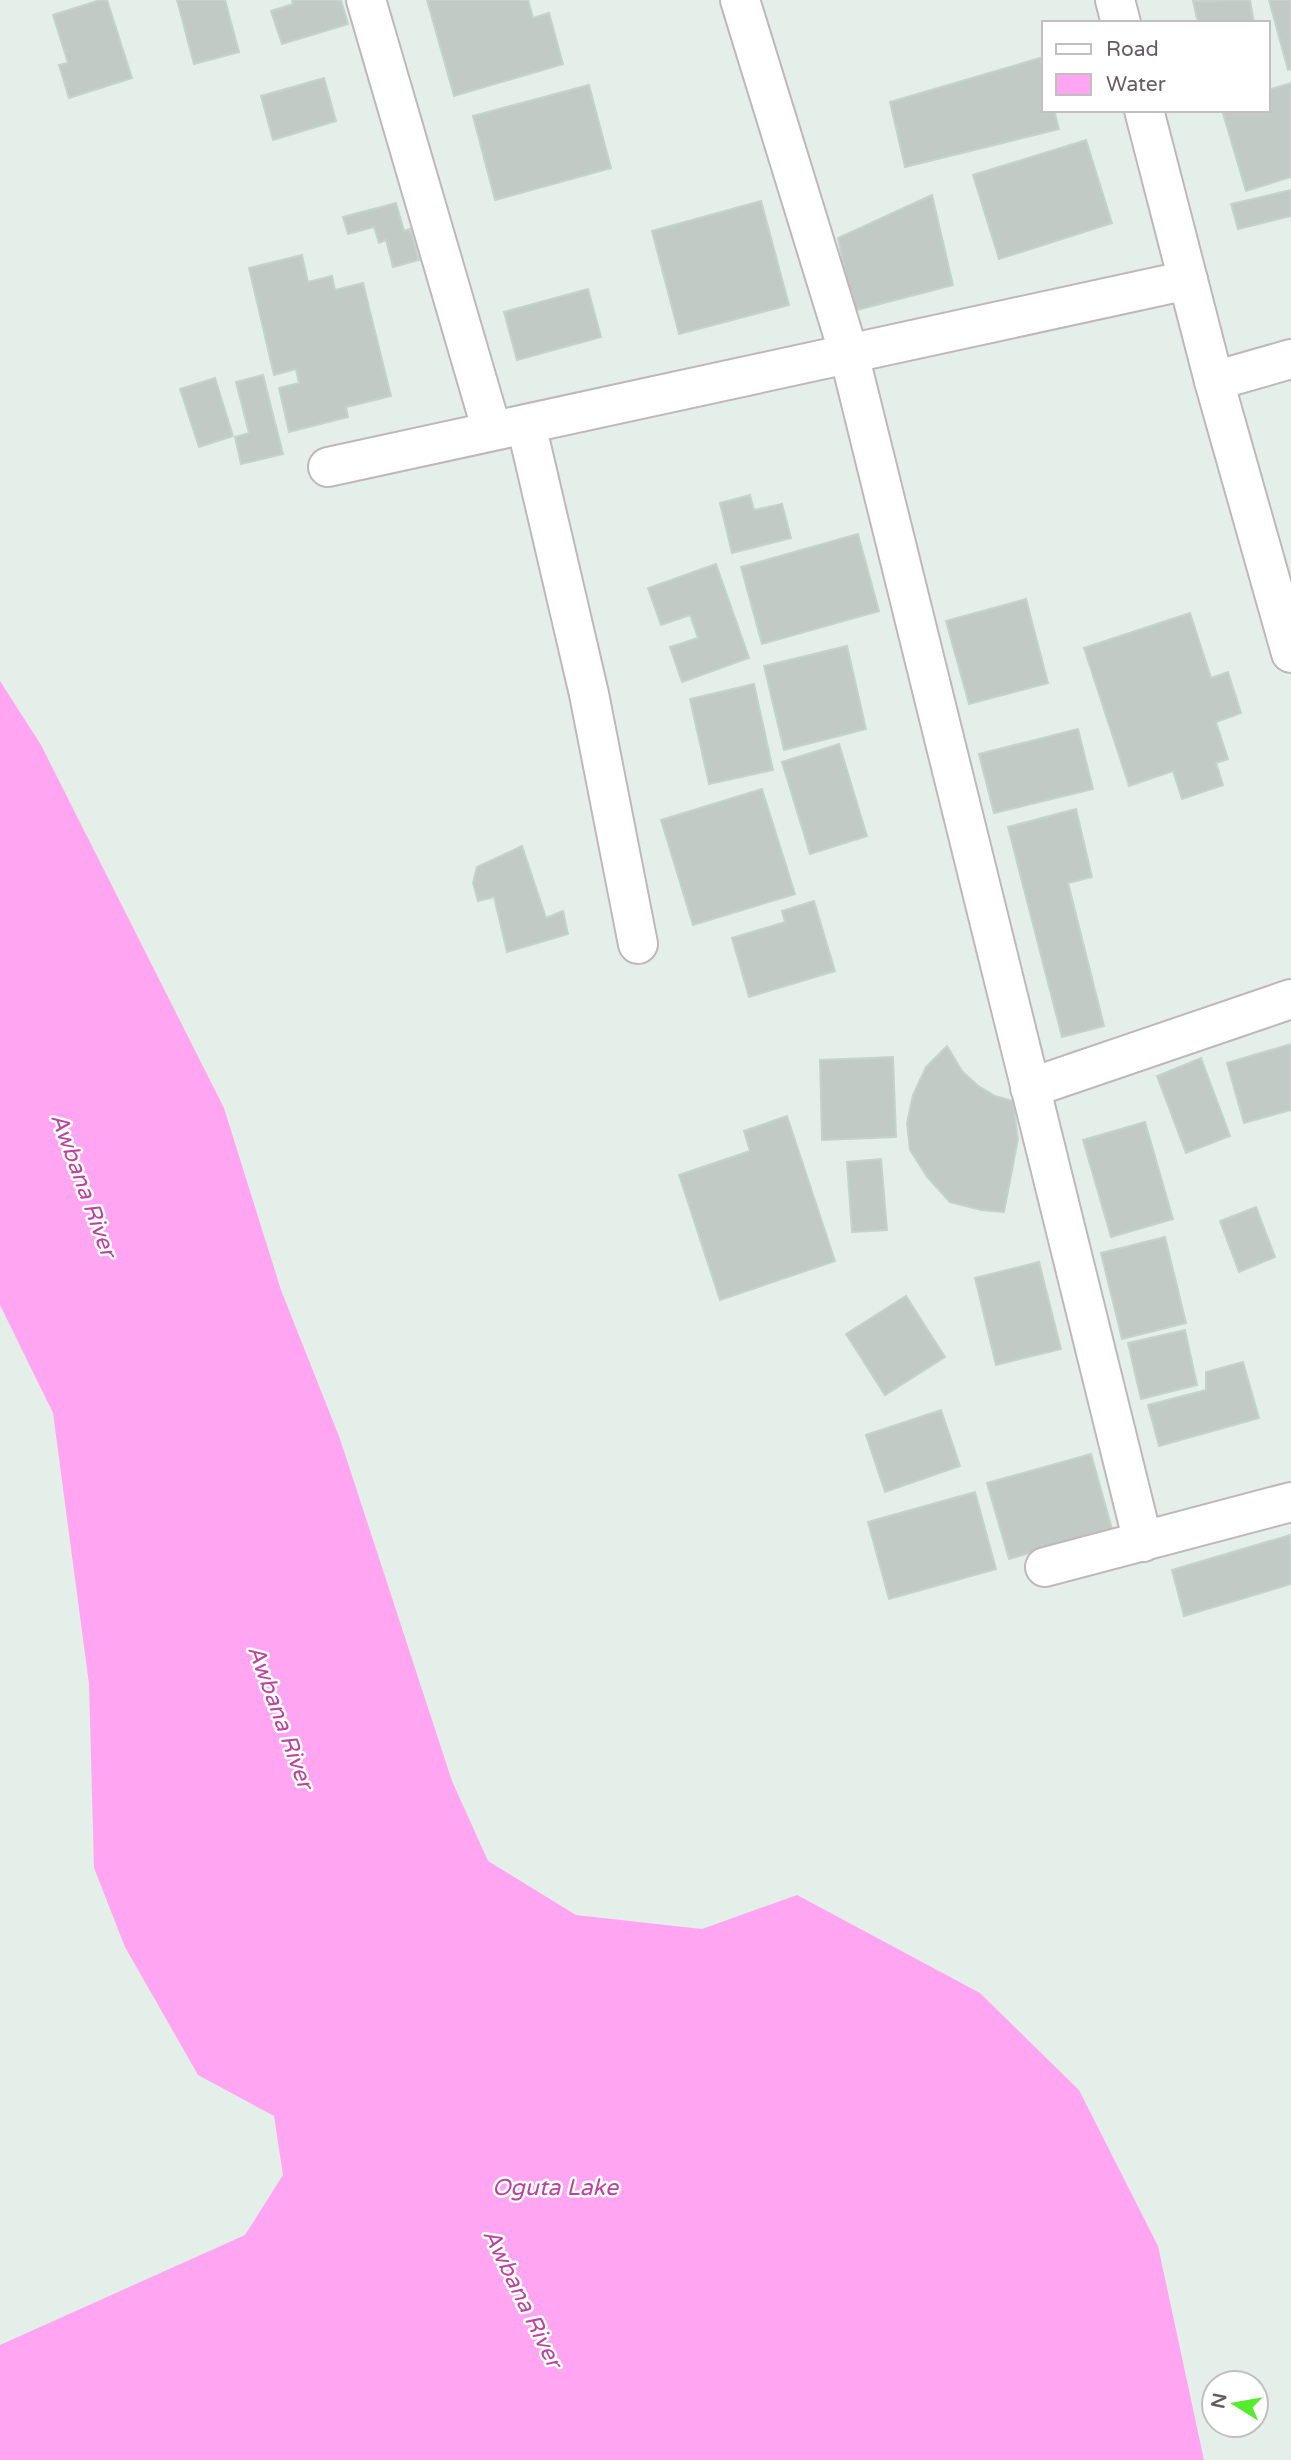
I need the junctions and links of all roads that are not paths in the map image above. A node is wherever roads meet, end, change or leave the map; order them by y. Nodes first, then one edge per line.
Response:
1 (366, 0) edge
2 (740, 0) edge
3 (1115, 0) edge
4 (1120, 21) edge
5 (1145, 112) edge
6 (1188, 281) junction
7 (849, 354) junction
8 (1291, 359) edge
9 (1214, 382) junction
10 (509, 427) junction
11 (328, 467) dead end
12 (1291, 653) edge
13 (638, 944) dead end
14 (1291, 999) edge
15 (1030, 1088) junction
16 (1291, 1502) edge
17 (1143, 1542) junction
18 (1045, 1567) dead end

1 - 10 street
2 - 7 street
3 - 4 street
5 - 6 street
6 - 7 street
6 - 9 street
7 - 10 street
7 - 15 street
8 - 9 street
9 - 12 street
10 - 11 street
10 - 13 street
14 - 15 street
15 - 17 street
16 - 17 street
17 - 18 street

